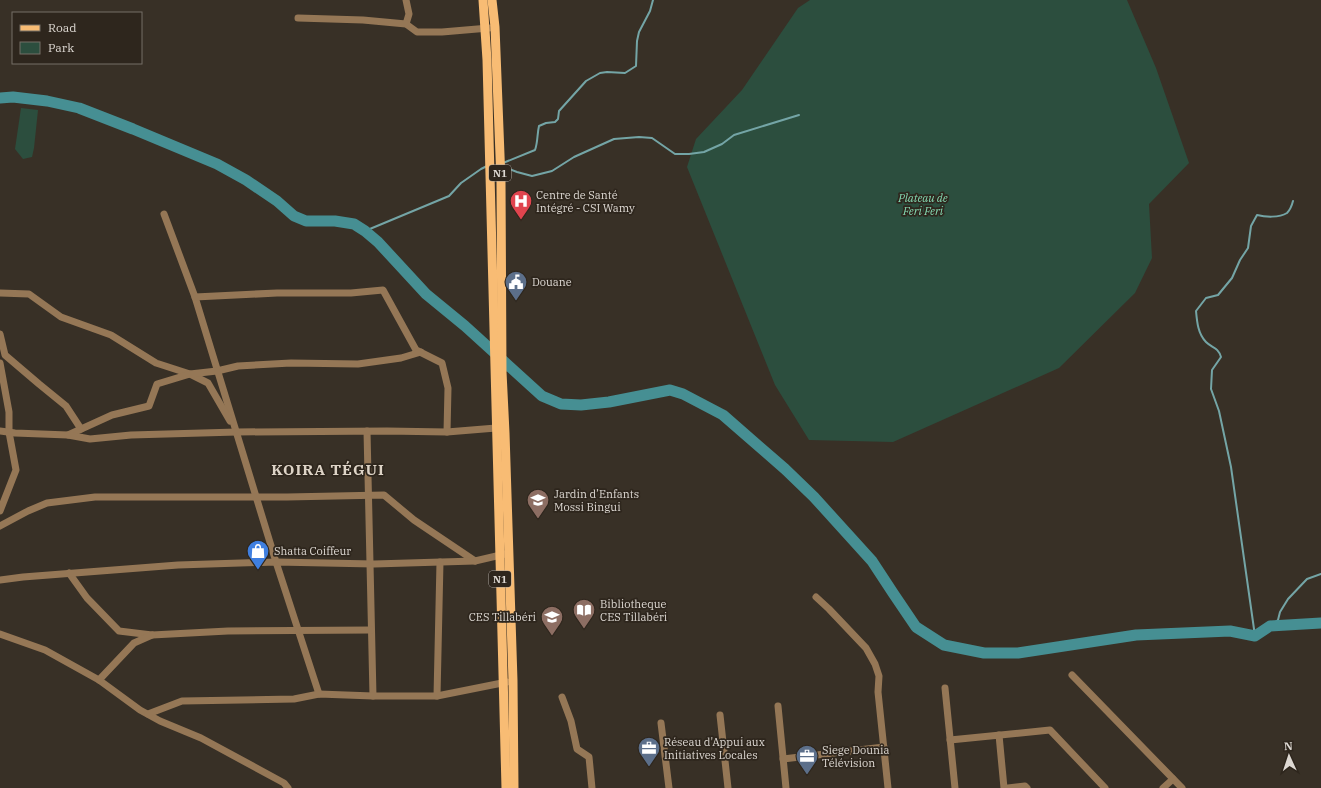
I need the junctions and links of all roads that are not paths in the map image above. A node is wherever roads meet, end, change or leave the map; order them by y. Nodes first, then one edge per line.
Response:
1 (406, 0) edge
2 (483, 0) edge
3 (492, 0) edge
4 (298, 18) dead end
5 (406, 24) junction
6 (490, 27) junction
7 (164, 214) dead end
8 (0, 292) edge
9 (195, 297) junction
10 (0, 334) edge
11 (421, 352) junction
12 (0, 363) edge
13 (217, 371) junction
14 (498, 371) junction
15 (190, 374) junction
16 (496, 428) junction
17 (81, 429) junction
18 (0, 430) edge
19 (367, 431) junction
20 (9, 432) junction
21 (237, 432) junction
22 (447, 432) junction
23 (68, 435) junction
24 (368, 495) junction
25 (256, 497) junction
26 (0, 511) edge
27 (12, 519) junction
28 (0, 520) edge
29 (0, 526) edge
30 (504, 554) junction
31 (476, 561) junction
32 (276, 562) junction
33 (440, 562) junction
34 (370, 564) junction
35 (69, 573) junction
36 (0, 580) edge
37 (816, 597) dead end
38 (371, 630) junction
39 (299, 631) junction
40 (0, 634) edge
41 (152, 635) junction
42 (1072, 675) dead end
43 (99, 680) junction
44 (509, 682) junction
45 (945, 688) dead end
46 (319, 694) junction
47 (373, 696) junction
48 (437, 696) junction
49 (562, 697) dead end
50 (778, 706) dead end
51 (148, 714) junction
52 (720, 715) dead end
53 (661, 723) dead end
54 (999, 735) junction
55 (950, 740) junction
56 (884, 747) junction
57 (783, 759) junction
58 (1173, 779) junction
59 (288, 788) edge
60 (506, 788) edge
61 (514, 788) edge
62 (592, 788) edge
63 (669, 788) edge
64 (728, 788) edge
65 (786, 788) edge
66 (888, 788) edge
67 (955, 788) edge
68 (1004, 788) edge
69 (1008, 788) edge
70 (1027, 788) edge
71 (1105, 788) edge
72 (1163, 788) edge
73 (1182, 788) edge

1 - 5 street
2 - 6 main road, N1
3 - 6 main road, N1
4 - 5 street
5 - 6 street
6 - 14 main road, N1
7 - 9 street
8 - 15 street
9 - 11 street
9 - 13 street
10 - 17 street
11 - 13 street
11 - 22 street
12 - 20 street
13 - 15 street
13 - 21 street
14 - 16 main road, N1
14 - 30 main road, N1
15 - 17 street
15 - 21 street
16 - 22 street
16 - 30 main road, N1
17 - 23 street
18 - 20 street
19 - 21 street
19 - 22 street
19 - 24 street
20 - 23 street
20 - 26 street
21 - 23 street
21 - 25 street
24 - 25 street
24 - 31 street
24 - 34 street
25 - 27 street
25 - 32 street
27 - 28 street
27 - 29 street
30 - 31 street
30 - 44 main road, N1
31 - 33 street
32 - 34 street
32 - 35 street
32 - 39 street
33 - 34 street
33 - 48 street
34 - 38 street
35 - 36 street
35 - 41 street
37 - 56 street
38 - 39 street
38 - 47 street
39 - 41 street
39 - 46 street
40 - 43 street
41 - 43 street
42 - 58 street
43 - 51 street
44 - 48 street
44 - 60 main road, N1
44 - 61 main road, N1
45 - 55 street
46 - 47 street
46 - 51 street
47 - 48 street
49 - 62 street
50 - 57 street
51 - 59 street
52 - 64 street
53 - 63 street
54 - 55 street
54 - 68 street
54 - 71 street
55 - 67 street
56 - 57 street
56 - 66 street
57 - 65 street
58 - 72 street
58 - 73 street
69 - 70 street

